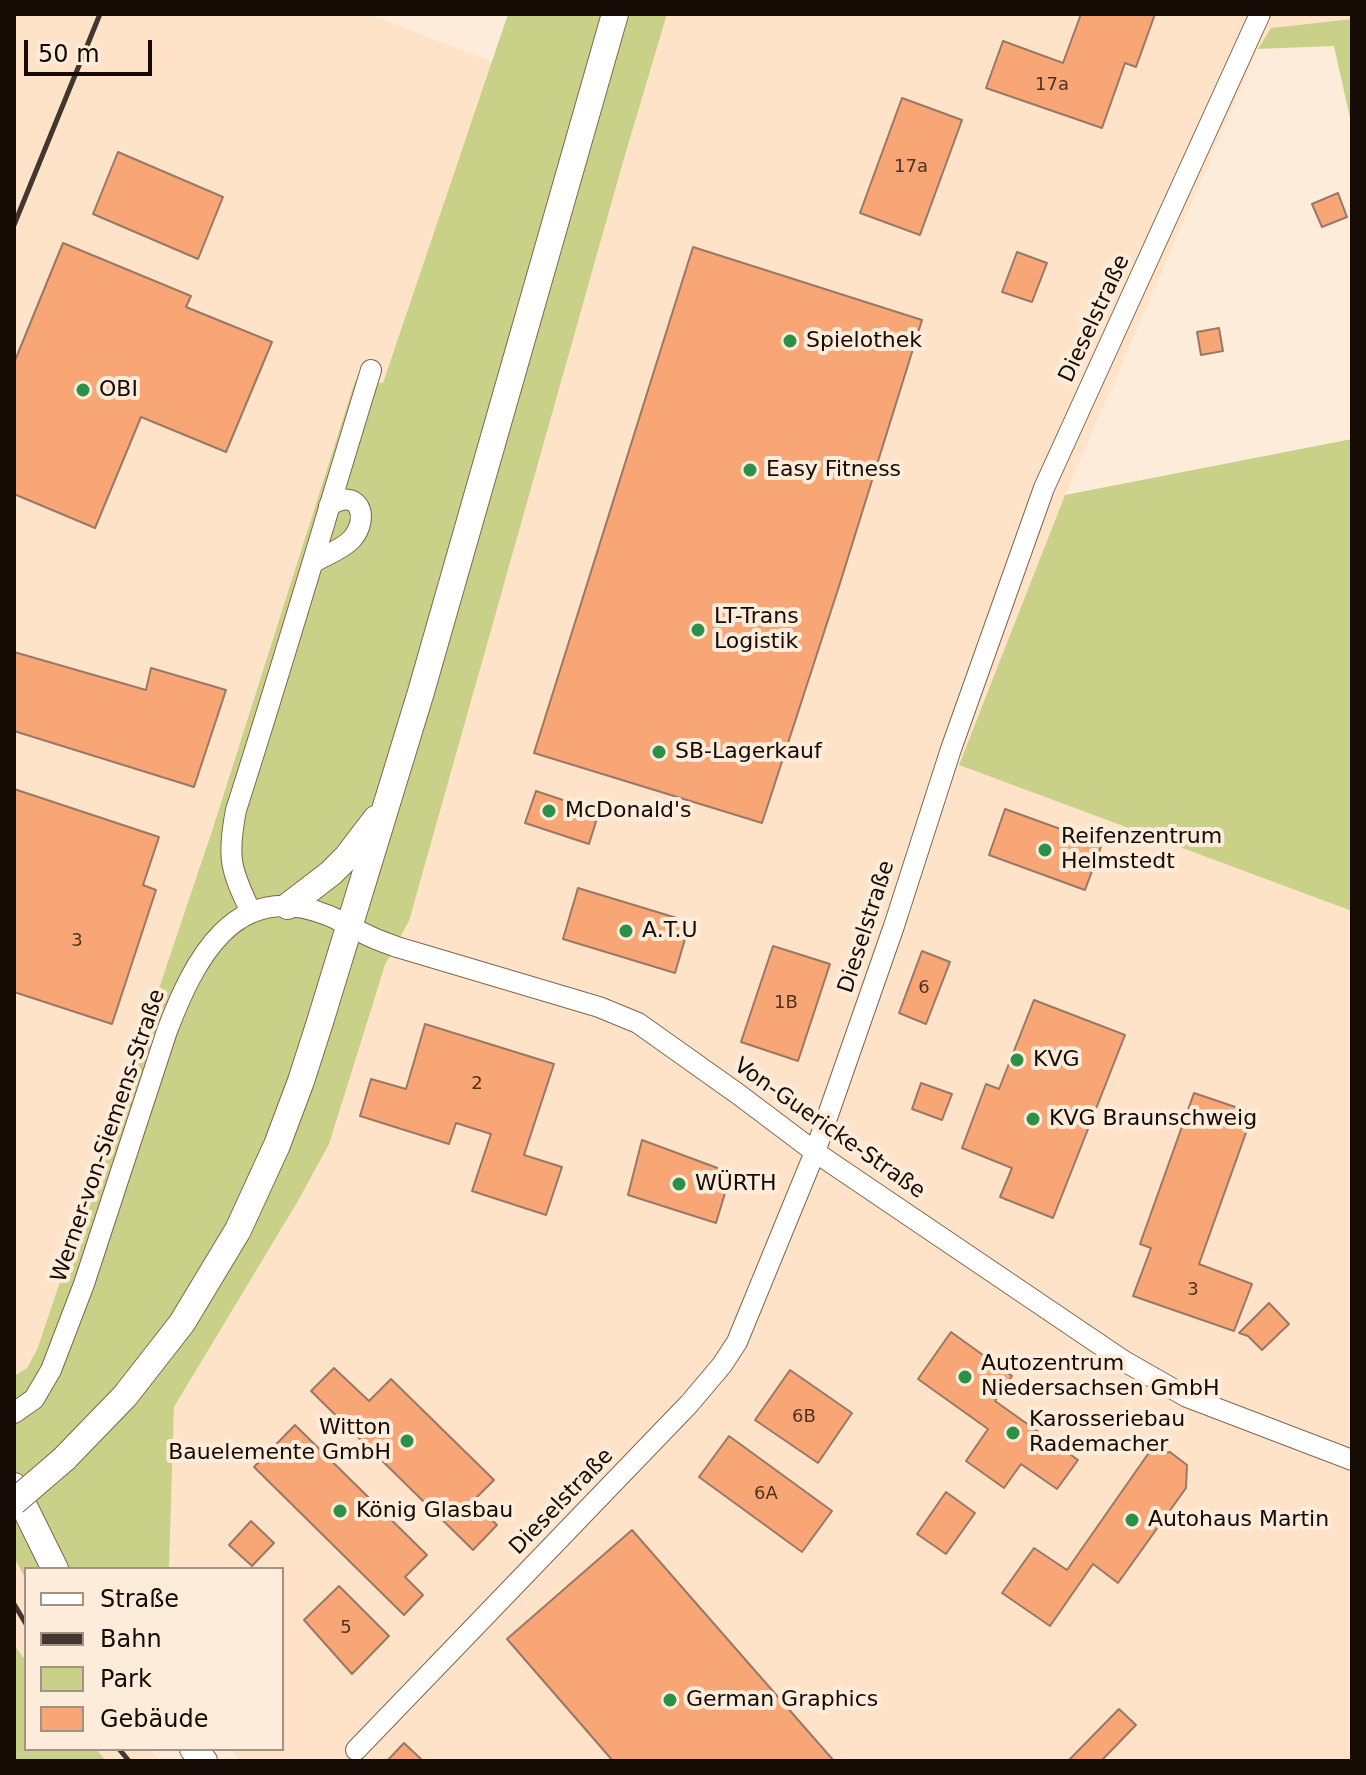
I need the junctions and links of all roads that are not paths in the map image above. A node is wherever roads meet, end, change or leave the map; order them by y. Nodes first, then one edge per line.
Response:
1 (615, 14) edge
2 (1260, 14) edge
3 (371, 370) dead end
4 (329, 506) junction
5 (314, 562) junction
6 (388, 804) junction
7 (288, 906) junction
8 (251, 912) junction
9 (349, 926) junction
10 (815, 1152) junction
11 (14, 1413) edge
12 (1352, 1460) edge
13 (14, 1486) edge
14 (14, 1502) edge
15 (54, 1567) edge
16 (356, 1750) dead end

1 - 6 main road
2 - 10 street, Dieselstraße
3 - 4 street
4 - 5 street
4 - 5 street
5 - 8 street
6 - 7 main road
6 - 9 main road
7 - 8 street, Von-Guericke-Straße
7 - 9 street, Von-Guericke-Straße
8 - 11 street, Werner-von-Siemens-Straße
9 - 10 street, Von-Guericke-Straße
9 - 14 main road, bridge
10 - 12 street, Von-Guericke-Straße
10 - 16 street, Dieselstraße
13 - 15 main road

